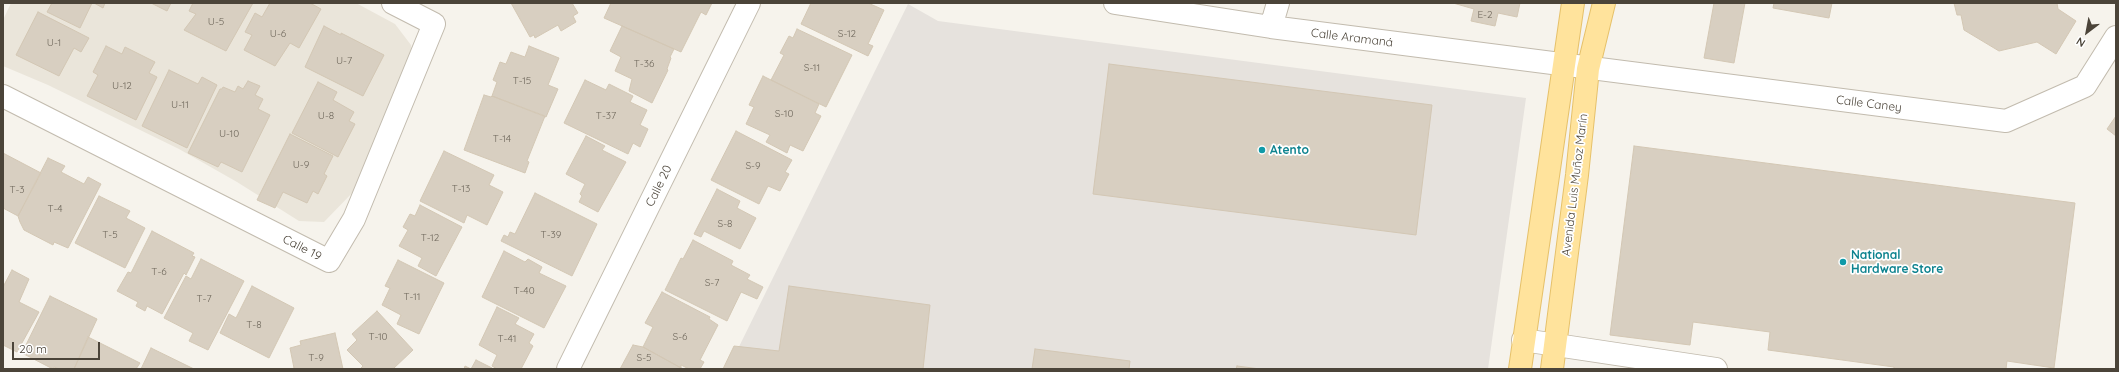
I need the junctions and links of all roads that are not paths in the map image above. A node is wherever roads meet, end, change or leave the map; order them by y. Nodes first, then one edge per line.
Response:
1 (393, 3) edge
2 (749, 3) edge
3 (1115, 3) edge
4 (1278, 3) edge
5 (1573, 3) edge
6 (1604, 3) edge
7 (1271, 27) junction
8 (2116, 37) edge
9 (1563, 65) junction
10 (1588, 68) junction
11 (3, 96) edge
12 (1524, 340) junction
13 (1556, 344) junction
14 (568, 369) edge
15 (1520, 369) edge
16 (1552, 369) edge
17 (1716, 369) edge

1 - 11 street, Calle 19
2 - 14 street, Calle 20
3 - 7 street, Calle Aramaná
4 - 7 street
5 - 9 main road
6 - 10 main road, Avenida Luis Muñoz Marín
7 - 9 street, Calle Aramaná
8 - 10 street, Calle Caney
9 - 10 street, Calle Aramaná
9 - 12 main road
10 - 13 main road, Avenida Luis Muñoz Marín
12 - 13 street
12 - 15 main road
13 - 16 main road, Avenida Luis Muñoz Marín
13 - 17 street

